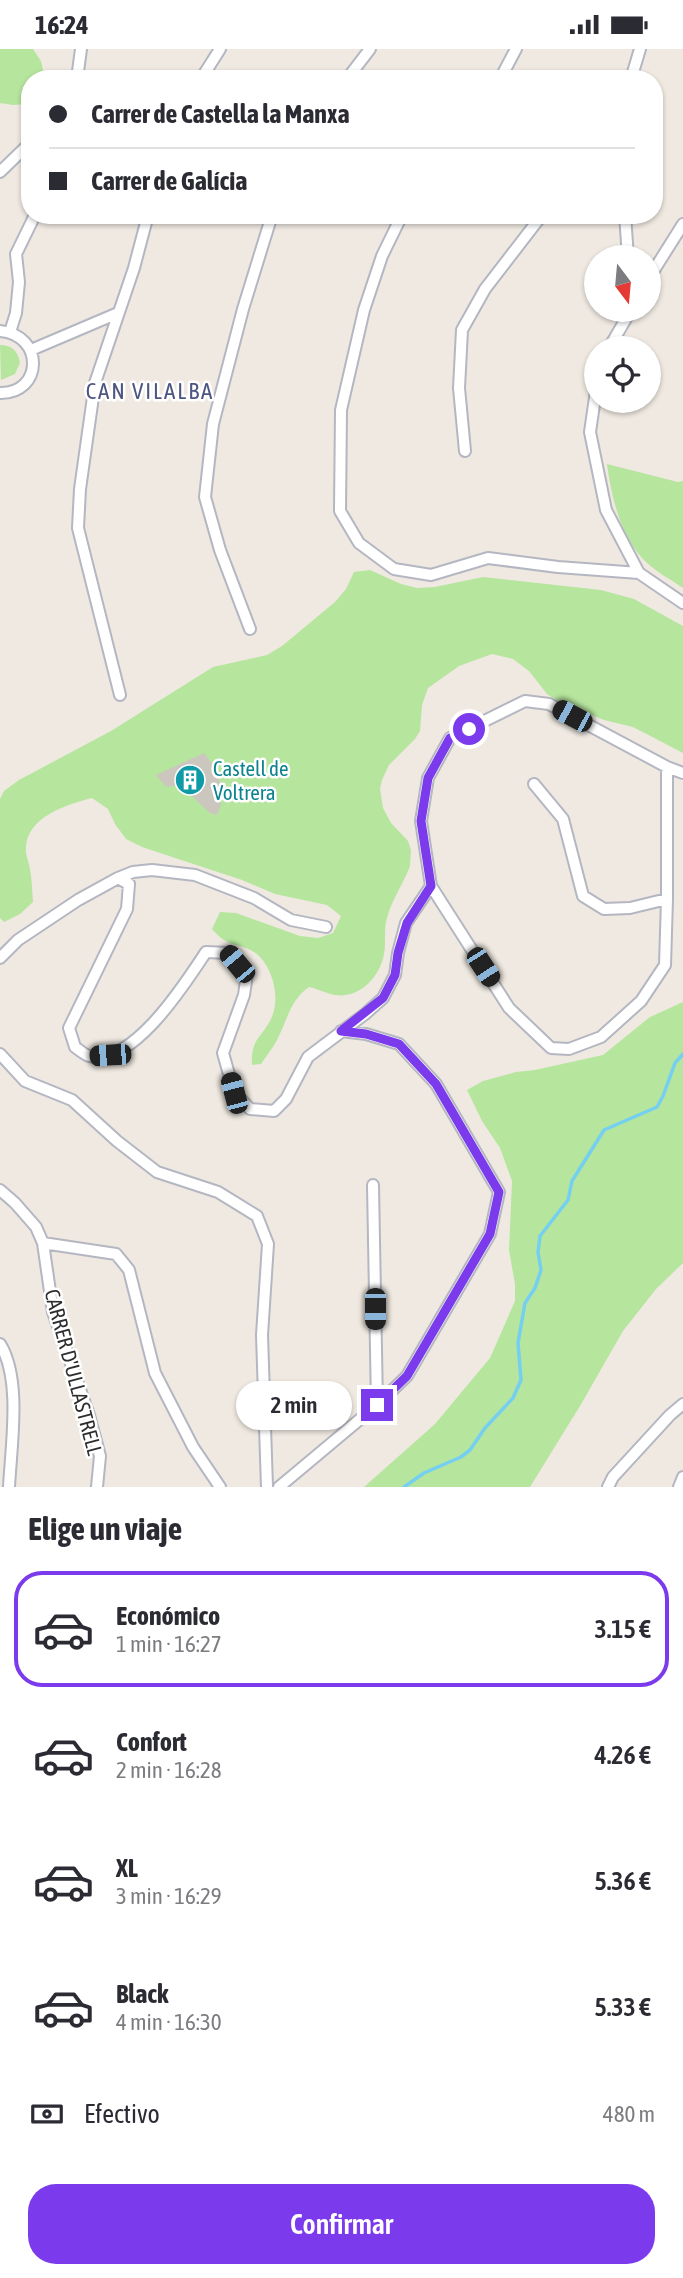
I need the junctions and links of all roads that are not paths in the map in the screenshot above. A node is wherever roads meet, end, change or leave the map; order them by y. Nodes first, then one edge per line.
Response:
1 (81, 49) edge
2 (220, 49) edge
3 (370, 49) edge
4 (516, 49) edge
5 (640, 49) edge
6 (78, 70) edge
7 (207, 70) edge
8 (354, 70) edge
9 (505, 70) edge
10 (634, 70) edge
11 (21, 152) edge
12 (0, 172) edge
13 (31, 224) edge
14 (145, 224) edge
15 (269, 224) edge
16 (398, 224) edge
17 (534, 224) edge
18 (626, 224) edge
19 (683, 224) edge
20 (627, 245) edge
21 (662, 257) edge
22 (118, 313) junction
23 (5, 332) edge
24 (31, 351) junction
25 (0, 393) edge
26 (593, 413) edge
27 (465, 451) dead end
28 (639, 573) junction
29 (683, 603) edge
30 (250, 629) dead end
31 (120, 695) dead end
32 (667, 767) junction
33 (683, 773) edge
34 (534, 784) dead end
35 (118, 878) junction
36 (431, 886) junction
37 (667, 899) junction
38 (326, 927) dead end
39 (0, 958) edge
40 (341, 1031) junction
41 (0, 1054) edge
42 (373, 1185) dead end
43 (0, 1190) edge
44 (43, 1243) junction
45 (0, 1344) edge
46 (683, 1404) edge
47 (377, 1405) junction
48 (683, 1477) edge
49 (9, 1487) edge
50 (97, 1487) edge
51 (220, 1487) edge
52 (267, 1487) edge
53 (279, 1487) edge
54 (608, 1487) edge
55 (679, 1487) edge

1 - 6 street
2 - 7 street
3 - 8 street
4 - 9 street
5 - 10 street
11 - 12 street
13 - 23 street
14 - 22 street
15 - 30 street
16 - 28 street
17 - 27 street
18 - 20 street
19 - 21 street
22 - 24 street
22 - 31 street
23 - 24 street
24 - 25 street
26 - 28 street
28 - 29 street
32 - 33 street
32 - 36 street
32 - 37 street
34 - 37 street
35 - 38 street
35 - 39 street
35 - 40 street
36 - 37 street
36 - 40 street
40 - 47 street
41 - 52 street
42 - 47 street
43 - 44 street, CARRER D'ULLASTRELL
44 - 50 street, CARRER D'ULLASTRELL
44 - 51 street
45 - 49 street
46 - 54 street
47 - 53 street
48 - 55 street

